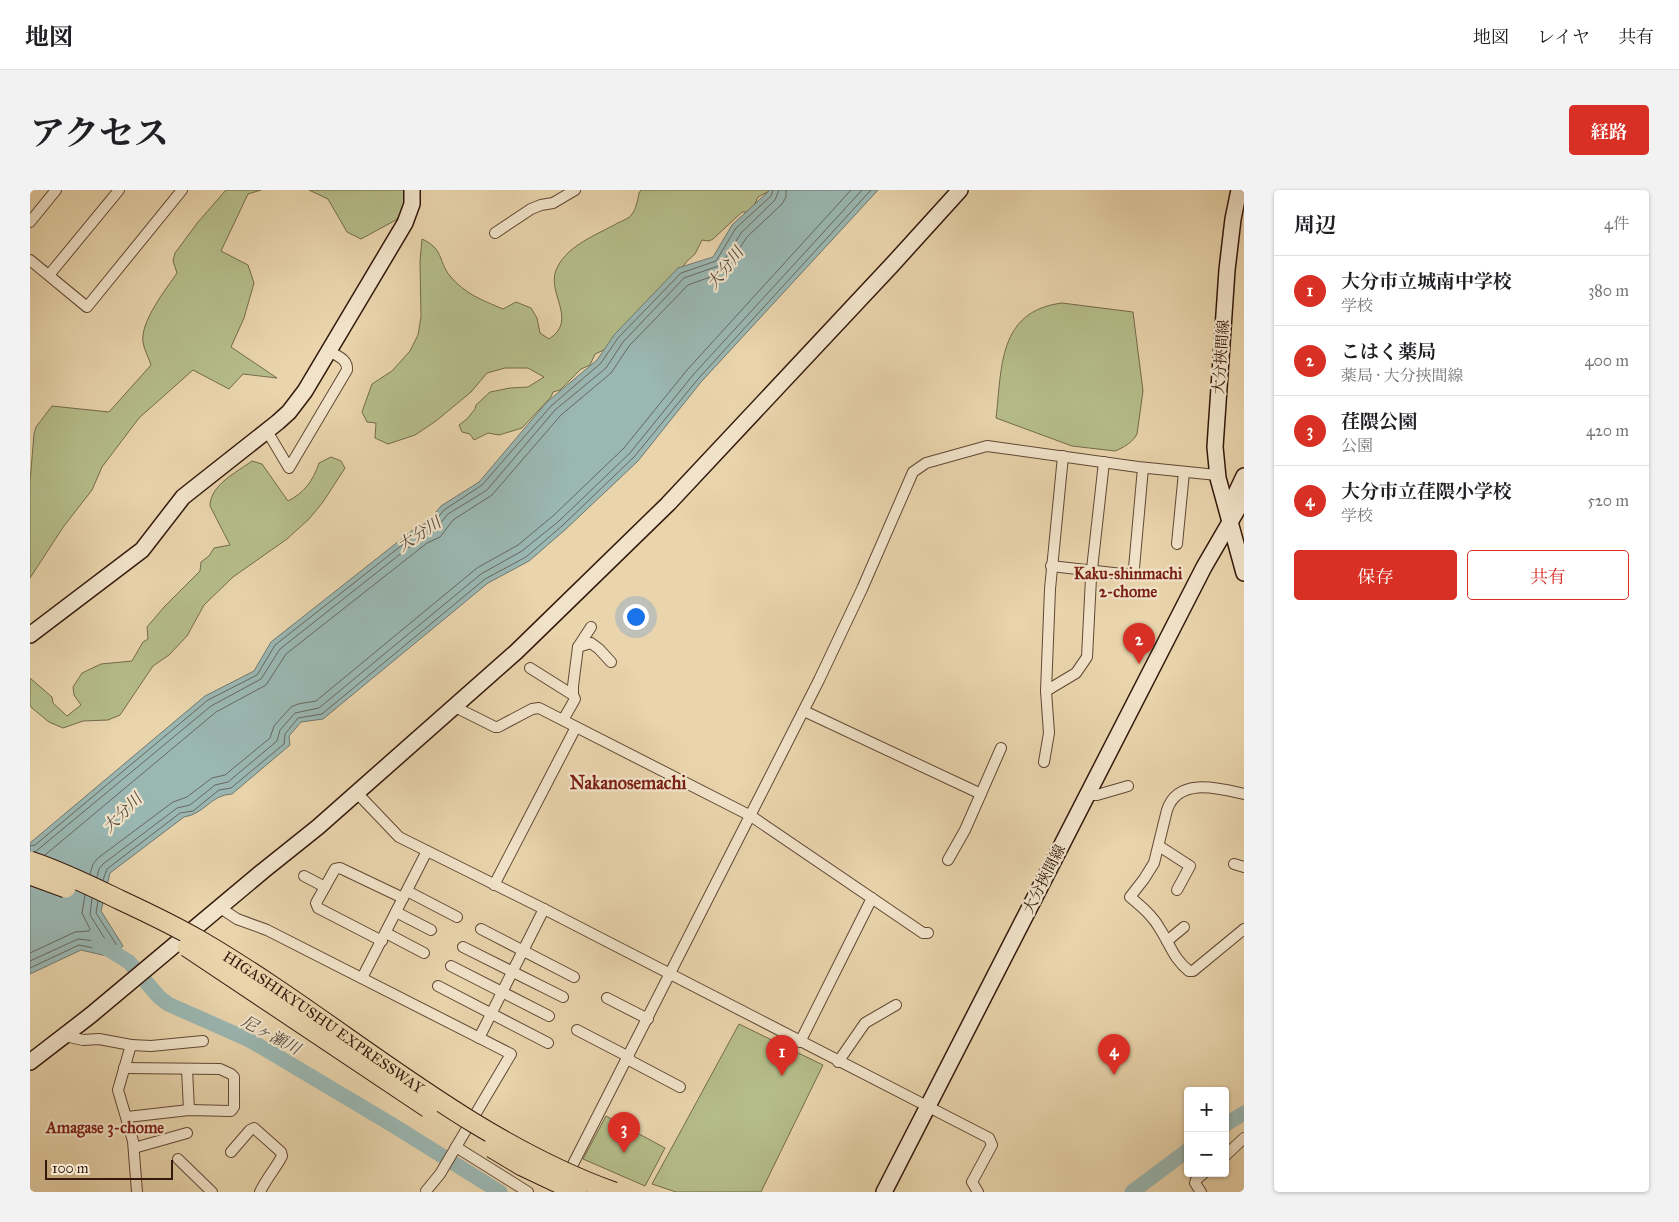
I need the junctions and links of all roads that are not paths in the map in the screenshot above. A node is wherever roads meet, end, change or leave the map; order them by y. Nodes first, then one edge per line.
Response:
1 (56, 190) edge
2 (119, 190) edge
3 (412, 190) edge
4 (575, 190) edge
5 (960, 190) edge
6 (1239, 190) edge
7 (176, 192) edge
8 (30, 222) edge
9 (495, 232) dead end
10 (30, 260) edge
11 (48, 275) junction
12 (329, 351) junction
13 (267, 431) junction
14 (1063, 456) junction
15 (1104, 462) junction
16 (1143, 468) junction
17 (1184, 472) junction
18 (1217, 475) junction
19 (1244, 476) edge
20 (1244, 498) edge
21 (1229, 517) junction
22 (1177, 544) dead end
23 (1051, 566) junction
24 (1093, 570) junction
25 (1244, 573) edge
26 (591, 627) dead end
27 (30, 635) edge
28 (578, 647) junction
29 (611, 662) dead end
30 (530, 668) dead end
31 (1046, 691) junction
32 (573, 695) junction
33 (455, 707) junction
34 (804, 710) junction
35 (563, 720) junction
36 (576, 727) junction
37 (1002, 748) dead end
38 (1044, 762) dead end
39 (1128, 786) dead end
40 (357, 793) junction
41 (981, 794) junction
42 (1244, 794) edge
43 (1087, 796) junction
44 (751, 816) junction
45 (1159, 846) junction
46 (427, 851) junction
47 (948, 860) dead end
48 (30, 861) edge
49 (30, 875) edge
50 (304, 876) dead end
51 (494, 885) junction
52 (325, 887) junction
53 (1176, 890) dead end
54 (405, 895) junction
55 (872, 898) junction
56 (219, 907) junction
57 (544, 909) junction
58 (396, 912) junction
59 (457, 917) dead end
60 (1184, 927) dead end
61 (482, 929) dead end
62 (1244, 929) edge
63 (430, 930) dead end
64 (928, 933) dead end
65 (384, 937) junction
66 (1167, 941) junction
67 (463, 947) dead end
68 (523, 951) junction
69 (424, 953) dead end
70 (451, 966) dead end
71 (512, 972) junction
72 (670, 975) junction
73 (574, 977) dead end
74 (362, 978) junction
75 (438, 986) dead end
76 (502, 992) junction
77 (563, 997) dead end
78 (607, 998) dead end
79 (896, 1005) dead end
80 (491, 1014) junction
81 (549, 1016) dead end
82 (648, 1019) junction
83 (577, 1030) dead end
84 (65, 1036) junction
85 (479, 1038) junction
86 (203, 1041) dead end
87 (800, 1042) junction
88 (548, 1043) dead end
89 (130, 1045) junction
90 (628, 1058) junction
91 (30, 1062) edge
92 (838, 1062) junction
93 (124, 1068) junction
94 (187, 1069) junction
95 (680, 1087) dead end
96 (927, 1107) junction
97 (189, 1110) junction
98 (127, 1116) junction
99 (187, 1132) dead end
100 (1244, 1138) edge
101 (456, 1147) junction
102 (134, 1148) junction
103 (231, 1152) dead end
104 (1229, 1152) edge
105 (178, 1159) dead end
106 (1199, 1177) edge
107 (137, 1192) edge
108 (212, 1192) edge
109 (260, 1192) edge
110 (426, 1192) edge
111 (528, 1192) edge
112 (559, 1192) edge
113 (577, 1192) edge
114 (614, 1192) edge
115 (884, 1192) edge
116 (978, 1192) edge
117 (1202, 1192) edge

1 - 8 street
2 - 11 street
3 - 12 street
4 - 9 street
5 - 33 street
6 - 18 street, 大分挾間線
7 - 11 street
10 - 11 street
12 - 13 street
12 - 13 street
13 - 27 street
14 - 15 street
14 - 23 street
14 - 34 street
15 - 16 street
15 - 24 street
16 - 17 street
16 - 24 street
17 - 18 street
17 - 22 street
18 - 21 street, 大分挾間線
19 - 21 street
20 - 21 street
21 - 25 street, 大分挾間線
21 - 43 street, 大分挾間線
23 - 24 street
23 - 31 street
24 - 31 street
26 - 28 street
28 - 29 street
28 - 32 street
30 - 32 street
31 - 38 street
32 - 35 street
33 - 35 street
33 - 40 street
34 - 41 street
34 - 44 street
35 - 36 street
36 - 44 street
36 - 51 street
37 - 41 street
39 - 43 street
40 - 46 street
40 - 56 street
41 - 47 street
42 - 45 street
43 - 96 street, 大分挾間線
44 - 55 street
44 - 72 street
45 - 53 street
45 - 66 street
46 - 51 street
46 - 54 street
48 - 114 highway, HIGASHIKYUSHU EXPRESSWAY, bridge
49 - 113 highway, HIGASHIKYUSHU EXPRESSWAY, bridge
50 - 52 street
51 - 57 street
52 - 54 street
52 - 65 street
54 - 58 street
54 - 59 street
55 - 64 street
55 - 87 street
56 - 74 street
56 - 84 street
57 - 68 street
57 - 72 street
58 - 63 street
58 - 65 street
60 - 66 street
61 - 68 street
62 - 66 street
65 - 69 street
65 - 74 street
67 - 71 street
68 - 71 street
68 - 73 street
70 - 76 street
71 - 76 street
71 - 77 street
72 - 82 street
72 - 87 street
74 - 85 street
75 - 80 street
76 - 80 street
76 - 81 street
78 - 82 street
79 - 92 street
80 - 85 street
80 - 88 street
82 - 90 street
83 - 90 street
84 - 89 street
84 - 91 street
85 - 101 street
86 - 89 street
87 - 92 street
89 - 93 street
90 - 95 street
90 - 112 street
92 - 96 street
93 - 94 street
93 - 98 street
94 - 97 street
94 - 97 street
96 - 115 street, 大分挾間線
96 - 116 street
97 - 98 street
98 - 102 street
99 - 102 street
100 - 104 street
101 - 110 street
101 - 111 street
102 - 107 street
103 - 109 street
105 - 108 street
106 - 117 street

